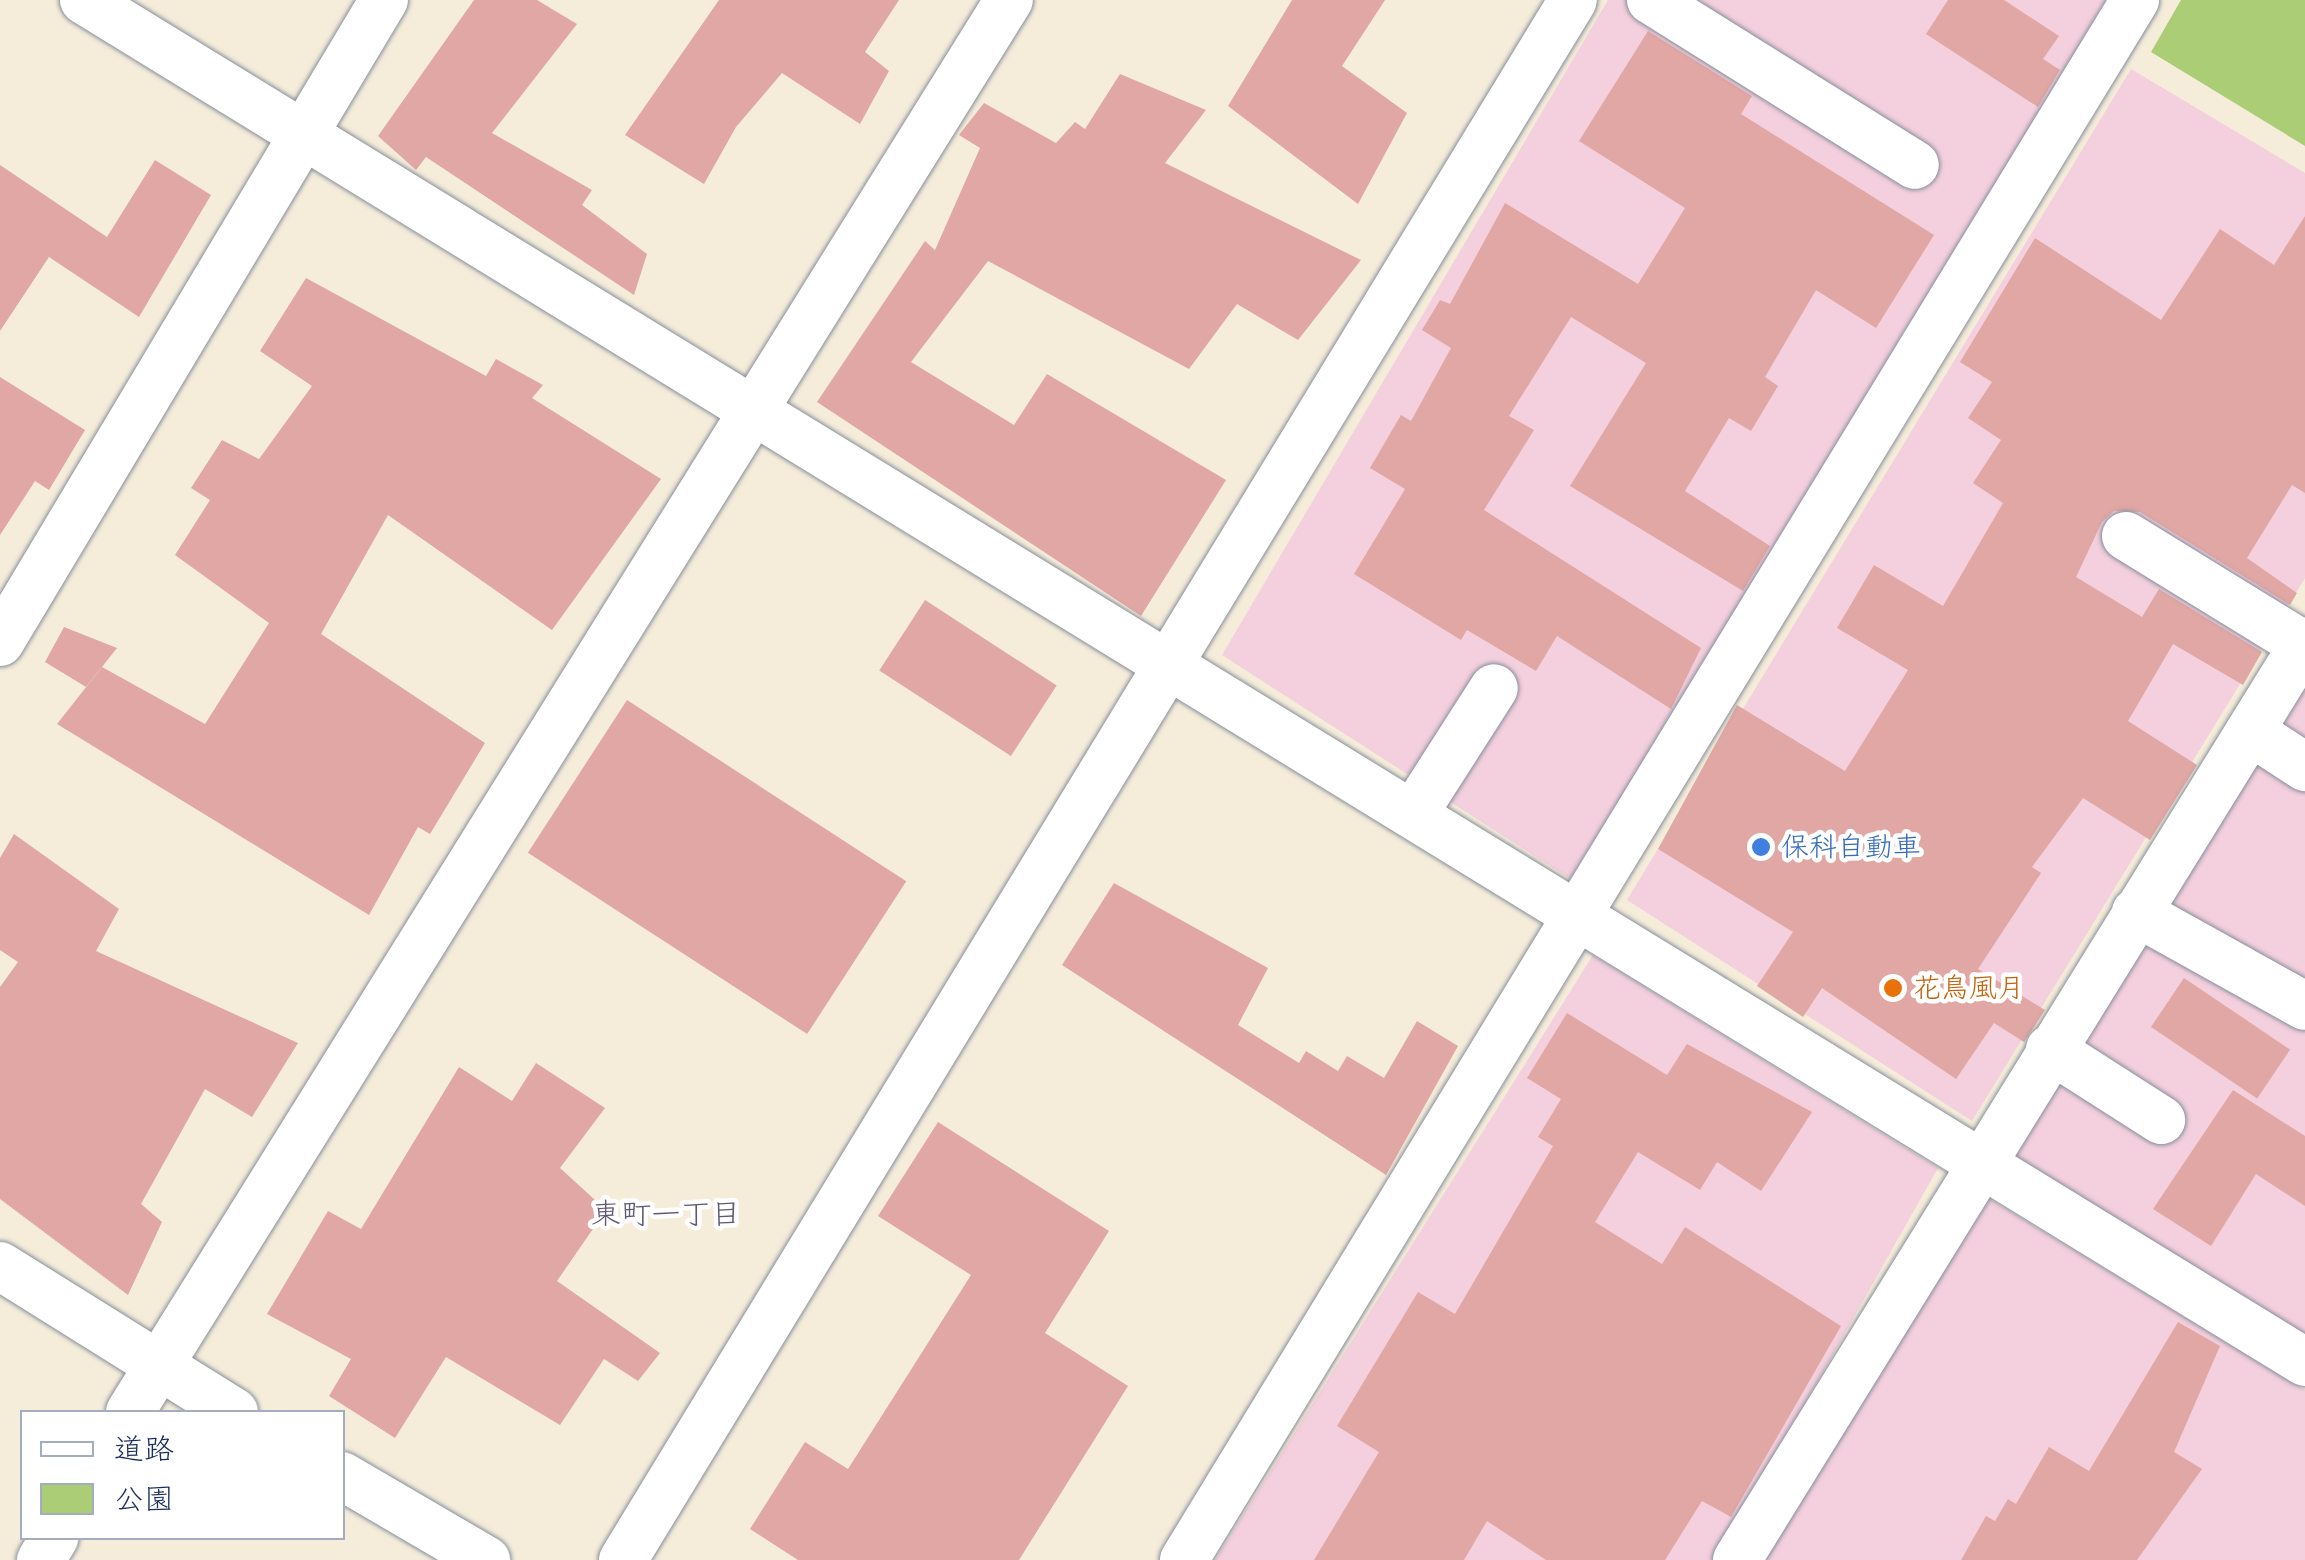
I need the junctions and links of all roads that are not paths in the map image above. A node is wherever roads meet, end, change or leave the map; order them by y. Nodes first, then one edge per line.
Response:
1 (84, 0) edge
2 (384, 0) edge
3 (1009, 0) edge
4 (1573, 0) edge
5 (1651, 0) edge
6 (2135, 0) edge
7 (298, 132) junction
8 (1915, 165) dead end
9 (752, 408) junction
10 (2126, 536) dead end
11 (0, 642) edge
12 (2304, 644) edge
13 (1168, 662) junction
14 (1494, 688) dead end
15 (2250, 730) junction
16 (2305, 766) edge
17 (1414, 813) junction
18 (2136, 912) junction
19 (1578, 914) junction
20 (2305, 1006) edge
21 (2050, 1049) junction
22 (2161, 1120) dead end
23 (1980, 1160) junction
24 (0, 1266) edge
25 (2305, 1362) edge
26 (157, 1367) junction
27 (131, 1410) edge
28 (231, 1410) edge
29 (345, 1478) edge
30 (486, 1560) edge
31 (623, 1560) edge
32 (1184, 1560) edge
33 (1738, 1560) edge

1 - 7 street
2 - 7 street
3 - 9 street
4 - 13 street
5 - 8 street
6 - 19 street
7 - 9 street
7 - 11 street
9 - 13 street
9 - 26 street
10 - 12 street
12 - 15 street
13 - 17 street
13 - 31 street
14 - 17 street
15 - 16 street
15 - 18 street
17 - 19 street
18 - 20 street
18 - 21 street
19 - 23 street
19 - 32 street
21 - 22 street
21 - 23 street
23 - 25 street
23 - 33 street
24 - 26 street
26 - 27 street
26 - 28 street
29 - 30 street

